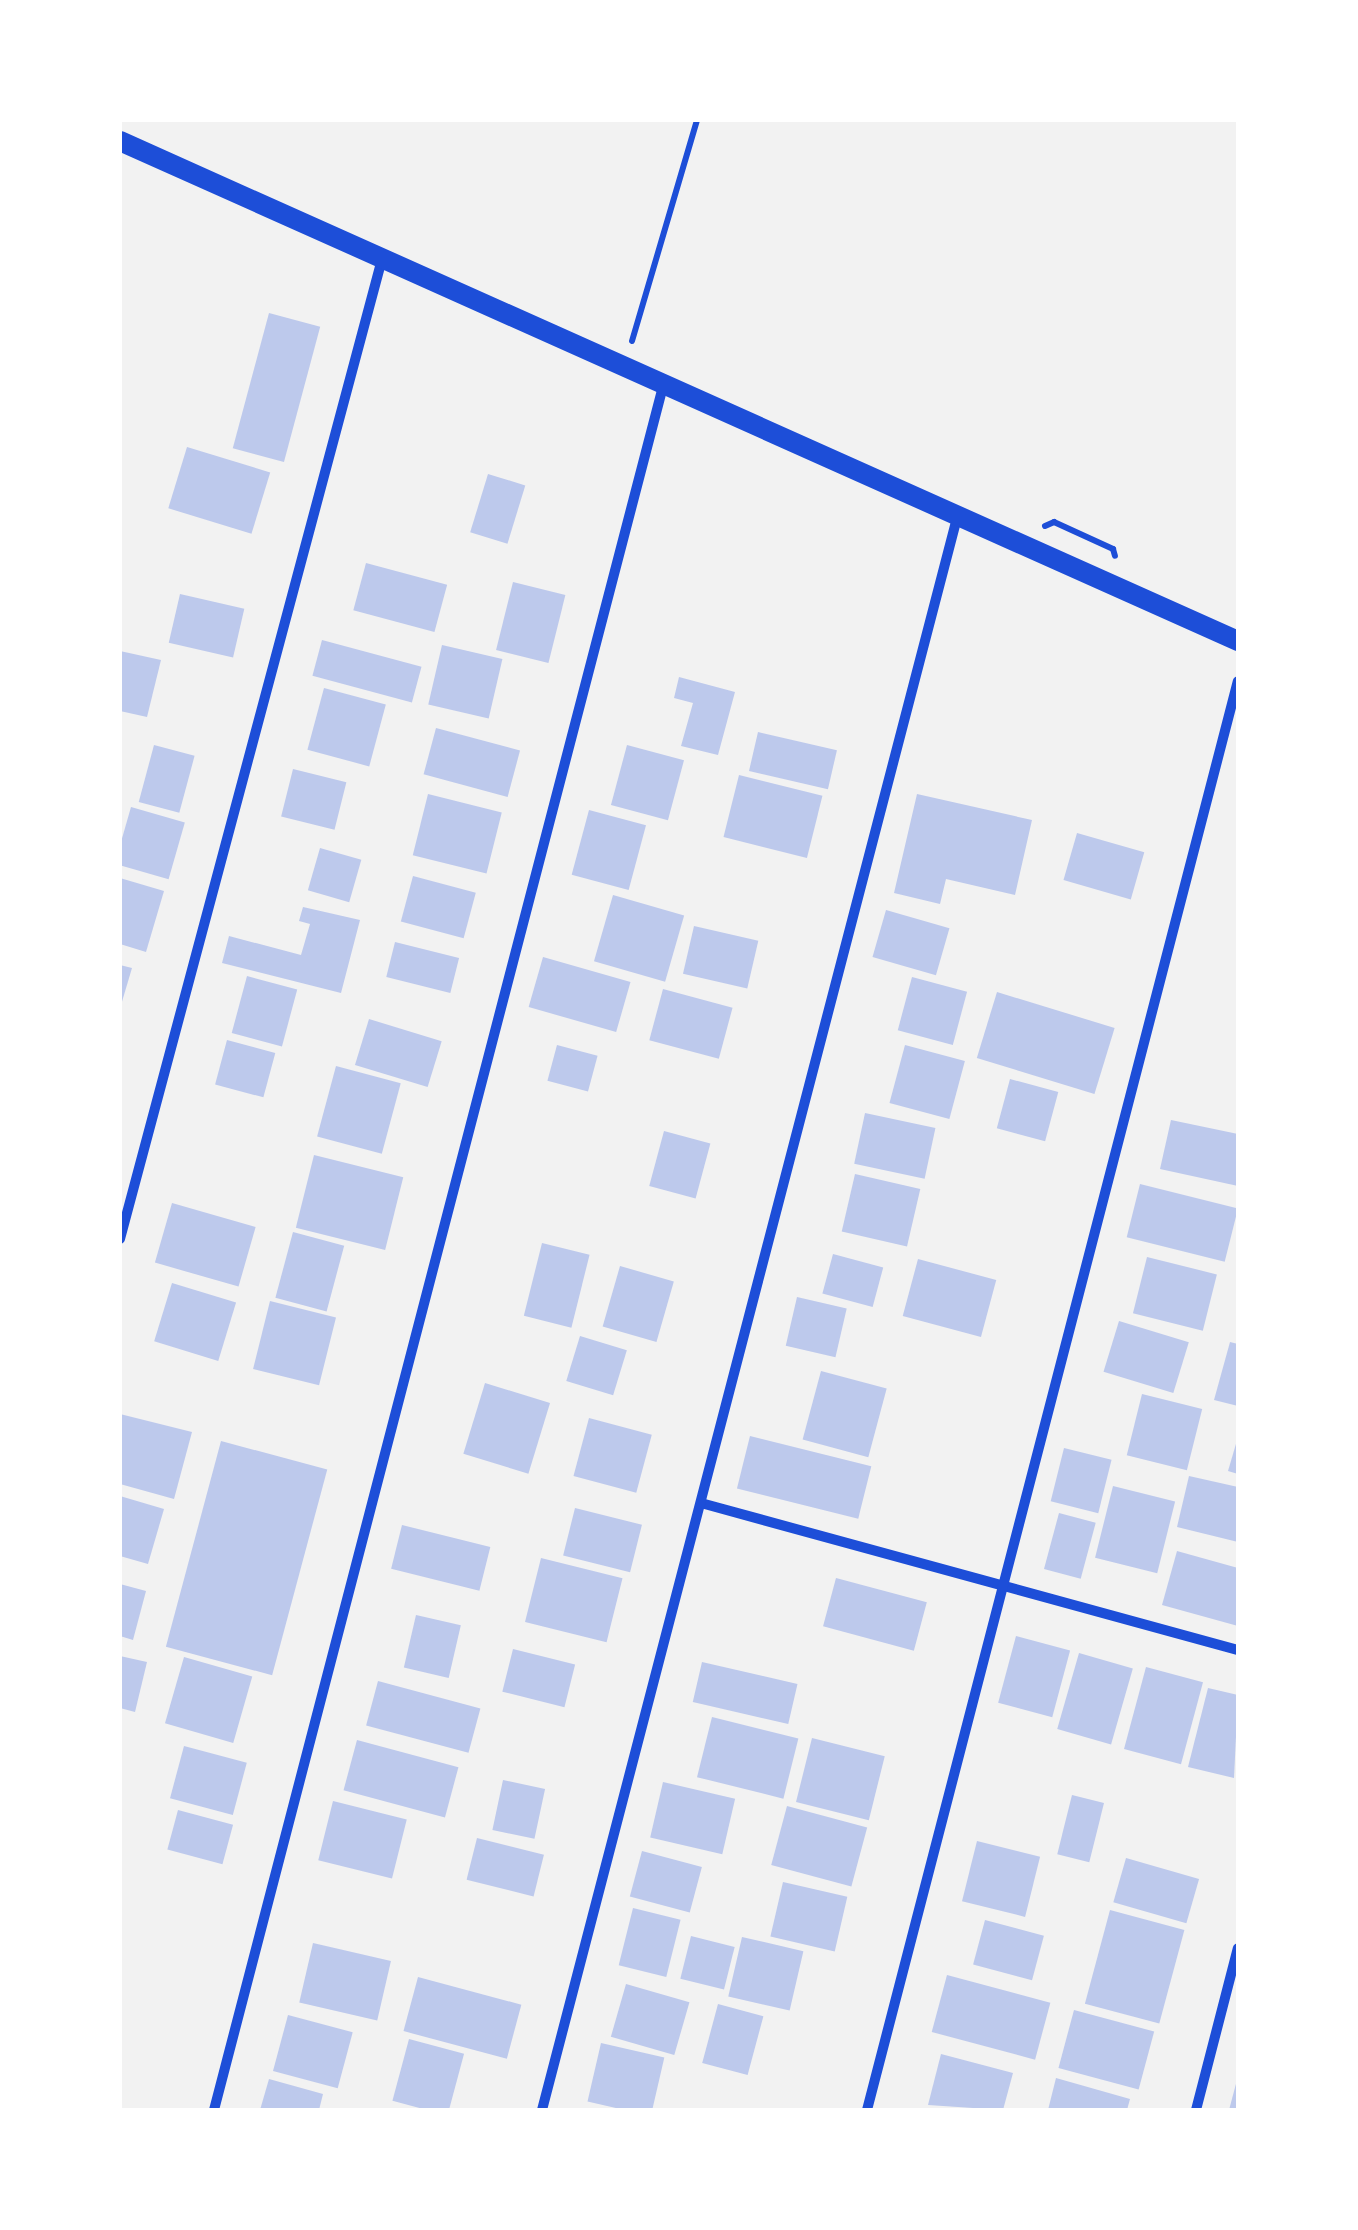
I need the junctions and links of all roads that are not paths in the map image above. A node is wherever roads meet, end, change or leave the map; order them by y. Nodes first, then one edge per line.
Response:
1 (120, 142) edge
2 (383, 256) junction
3 (664, 382) junction
4 (959, 513) junction
5 (1238, 641) edge
6 (1238, 681) edge
7 (120, 1239) edge
8 (701, 1502) junction
9 (1003, 1586) junction
10 (1238, 1650) edge
11 (1238, 1948) edge
12 (214, 2110) edge
13 (542, 2110) edge
14 (867, 2110) edge
15 (1196, 2110) edge

1 - 2 main road
2 - 3 main road
2 - 7 street
3 - 4 main road
3 - 12 street
4 - 5 main road
4 - 8 street
6 - 9 street
8 - 9 street
8 - 13 street
9 - 10 street
9 - 14 street
11 - 15 street

